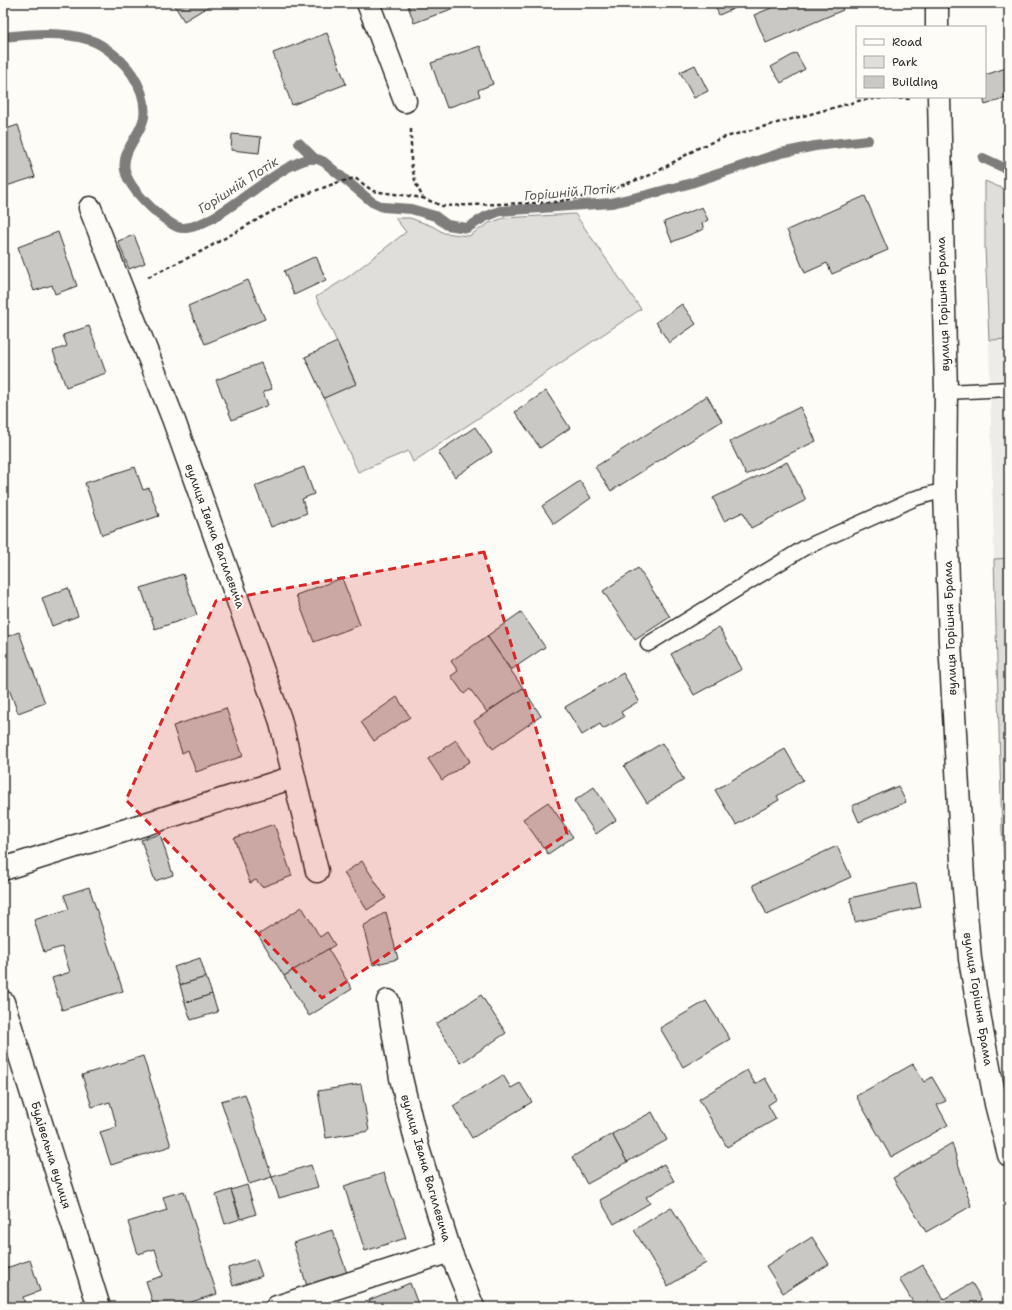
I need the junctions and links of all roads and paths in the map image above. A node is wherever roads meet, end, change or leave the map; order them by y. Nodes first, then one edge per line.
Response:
1 (368, 3) edge
2 (937, 3) edge
3 (937, 26) edge
4 (939, 99) edge
5 (405, 101) joint
6 (423, 198) junction
7 (90, 208) dead end
8 (122, 289) junction
9 (1009, 389) edge
10 (946, 392) junction
11 (945, 490) junction
12 (648, 644) dead end
13 (294, 777) junction
14 (3, 869) edge
15 (317, 871) dead end
16 (388, 1001) dead end
17 (3, 1002) edge
18 (1009, 1155) edge
19 (450, 1251) junction
20 (99, 1307) edge
21 (278, 1307) edge
22 (473, 1307) edge

1 - 5 street
2 - 3 street
4 - 6 path
4 - 10 street, вулиця Горішня Брама
5 - 6 path
6 - 8 path
7 - 8 street, вулиця Івана Вагилевича
8 - 13 street, вулиця Івана Вагилевича
9 - 10 lane
10 - 11 street, вулиця Горішня Брама
11 - 12 lane
11 - 18 street, вулиця Горішня Брама
13 - 14 street
13 - 15 street, вулиця Івана Вагилевича
16 - 19 street, вулиця Івана Вагилевича
17 - 20 street, Будівельна вулиця
19 - 21 street
19 - 22 street, вулиця Івана Вагилевича

